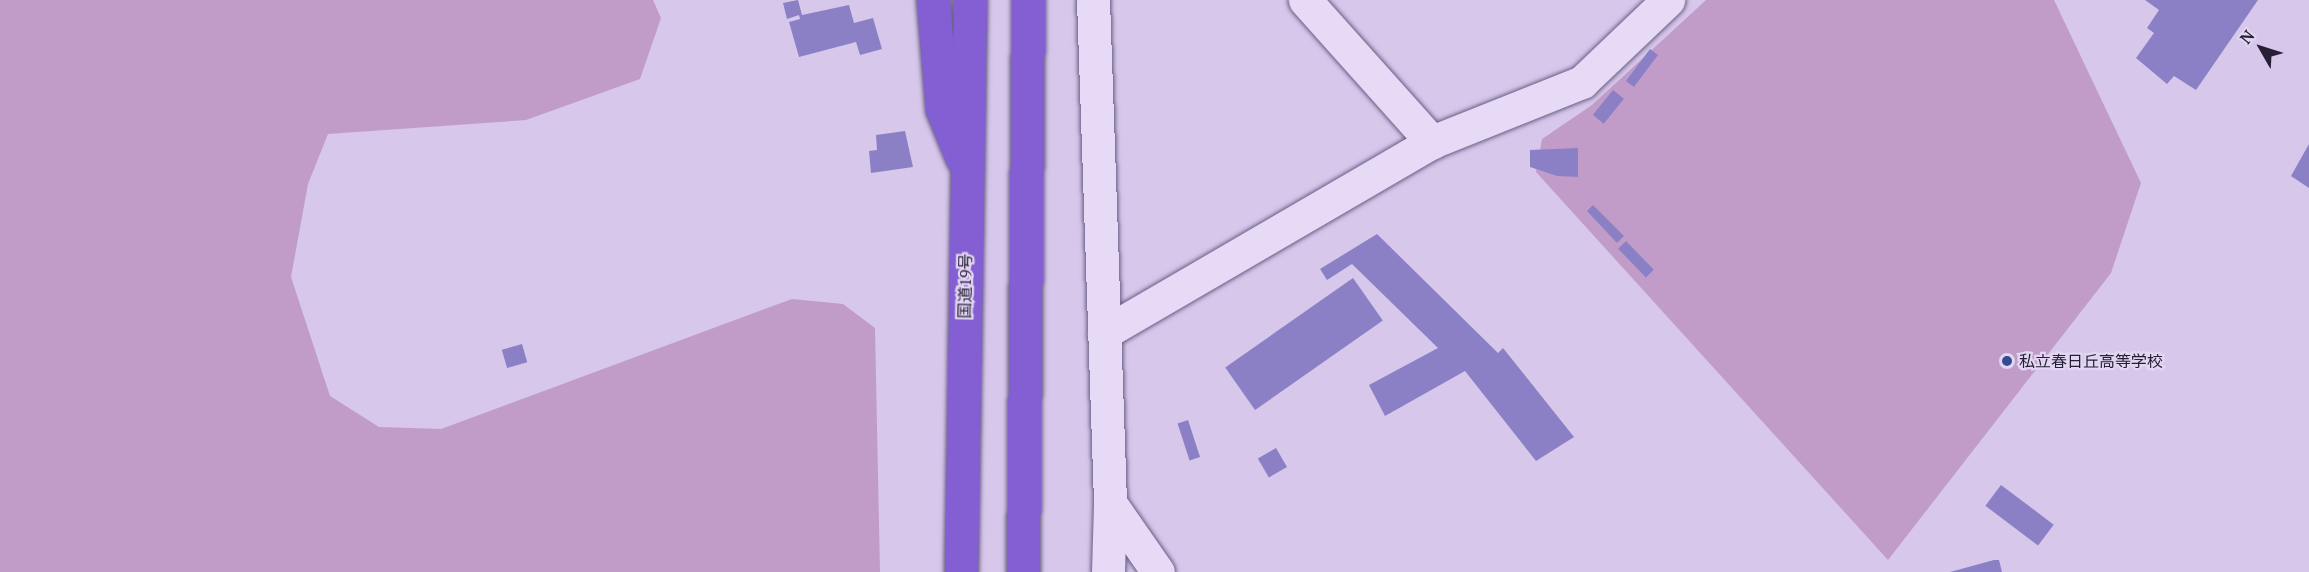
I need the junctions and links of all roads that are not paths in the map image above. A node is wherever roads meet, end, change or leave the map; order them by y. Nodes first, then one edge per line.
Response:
1 (933, 0) edge
2 (970, 0) edge
3 (1028, 0) edge
4 (1093, 0) edge
5 (1668, 0) edge
6 (1321, 6) edge
7 (1432, 142) junction
8 (967, 171) junction
9 (1104, 333) junction
10 (1110, 503) junction
11 (961, 572) edge
12 (1023, 572) edge
13 (1108, 572) edge
14 (1158, 572) edge

1 - 8 highway
2 - 8 highway, 国道19号
3 - 12 highway
4 - 9 street
5 - 7 street
6 - 7 street
7 - 9 street
8 - 11 highway, 国道19号
9 - 10 street
10 - 13 street
10 - 14 street

